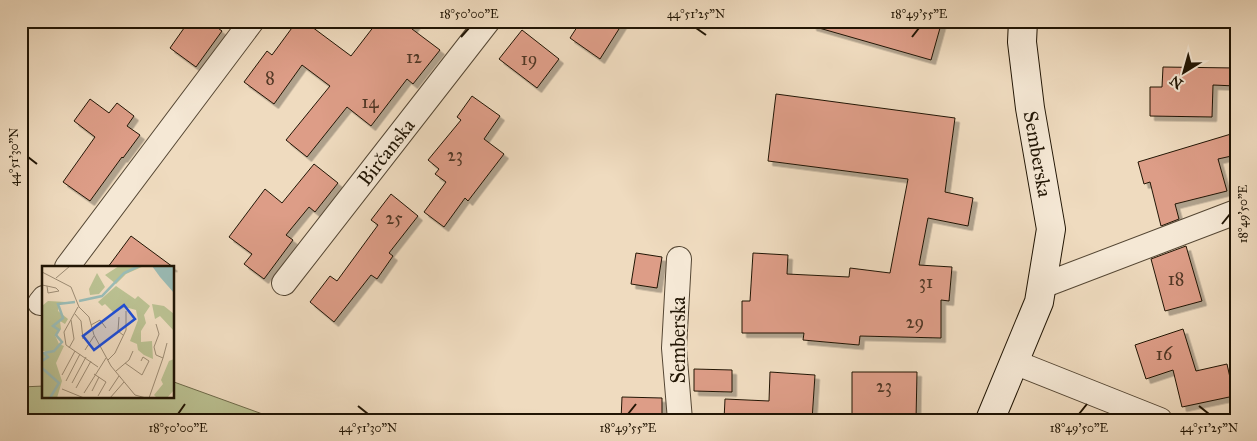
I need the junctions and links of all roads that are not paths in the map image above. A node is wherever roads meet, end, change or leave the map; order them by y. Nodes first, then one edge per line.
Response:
1 (252, 21) edge
2 (488, 21) edge
3 (1023, 21) edge
4 (1236, 212) edge
5 (679, 259) dead end
6 (67, 266) edge
7 (284, 284) dead end
8 (1042, 286) junction
9 (1014, 362) junction
10 (680, 420) edge
11 (990, 420) edge
12 (1160, 420) edge

1 - 6 street
2 - 7 street, Birčanska
3 - 8 main road, Semberska
4 - 8 street
5 - 10 street, Semberska
8 - 9 main road, Semberska
9 - 11 main road, Semberska
9 - 12 street

